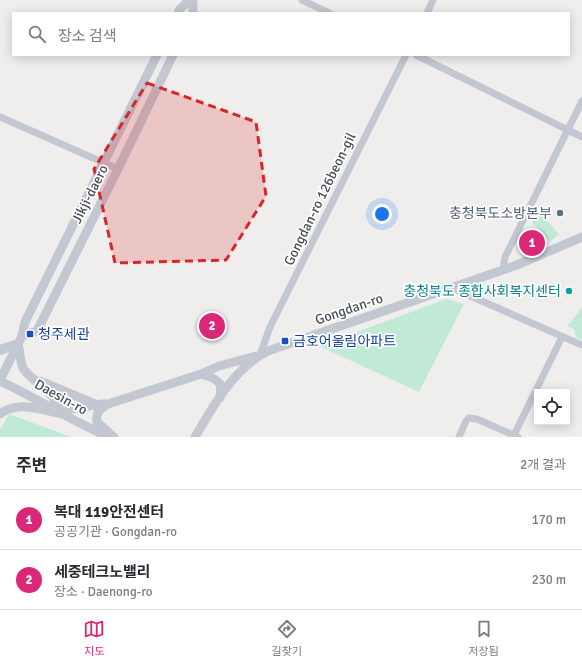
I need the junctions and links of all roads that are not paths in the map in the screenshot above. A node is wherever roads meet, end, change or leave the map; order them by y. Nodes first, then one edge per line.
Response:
1 (191, 0) edge
2 (302, 0) edge
3 (433, 0) edge
4 (178, 12) edge
5 (193, 12) edge
6 (327, 12) edge
7 (427, 12) edge
8 (156, 56) edge
9 (173, 56) edge
10 (406, 56) edge
11 (418, 56) edge
12 (582, 101) edge
13 (0, 116) edge
14 (568, 130) junction
15 (582, 137) edge
16 (104, 163) junction
17 (118, 169) junction
18 (582, 237) edge
19 (503, 270) junction
20 (452, 288) junction
21 (562, 337) junction
22 (20, 340) junction
23 (582, 345) edge
24 (0, 350) edge
25 (260, 355) junction
26 (201, 374) junction
27 (30, 376) junction
28 (0, 380) edge
29 (220, 398) junction
30 (96, 404) junction
31 (108, 404) junction
32 (0, 414) edge
33 (62, 414) junction
34 (516, 436) edge
35 (108, 437) edge
36 (114, 437) edge
37 (195, 437) edge
38 (459, 437) edge

1 - 4 street
1 - 5 street
2 - 6 street
3 - 7 street
8 - 16 street, Jikji-daero
9 - 17 street, Jikji-daero
10 - 25 street, Gongdan-ro 126beon-gil
11 - 14 street
12 - 14 street
13 - 16 street
14 - 15 street
14 - 19 street
16 - 17 street
16 - 22 street, Jikji-daero
17 - 22 street, Jikji-daero
18 - 19 street, Gongdan-ro
19 - 20 street, Gongdan-ro
20 - 21 street
20 - 25 street, Gongdan-ro
21 - 23 street
21 - 34 street
22 - 24 main road
22 - 27 street
22 - 28 street, Jikji-daero
25 - 26 street
25 - 29 street
26 - 29 street
26 - 31 street
27 - 30 street
27 - 33 street
28 - 33 street, Daesin-ro
29 - 37 street
30 - 31 street
30 - 33 street
31 - 36 street
32 - 33 street
33 - 35 street, Daesin-ro
34 - 38 street

